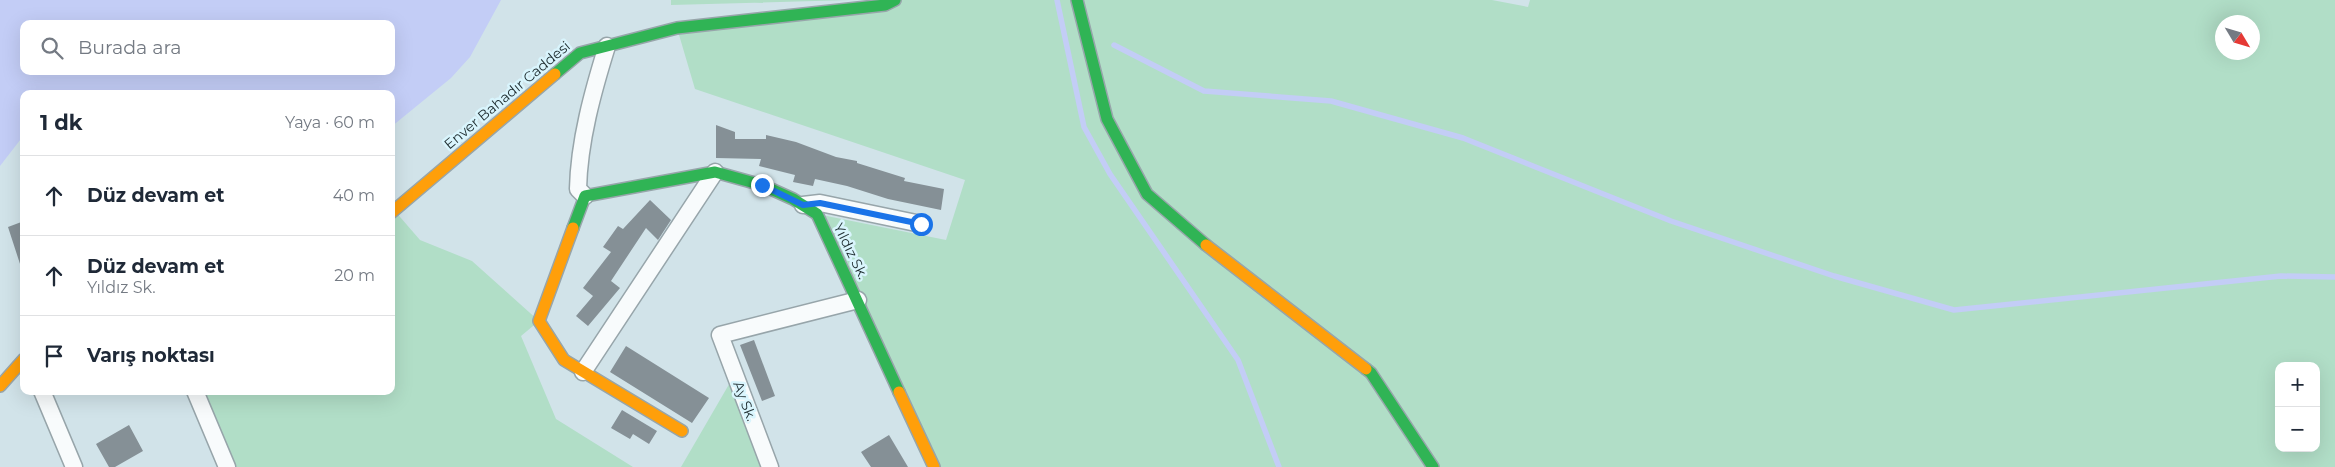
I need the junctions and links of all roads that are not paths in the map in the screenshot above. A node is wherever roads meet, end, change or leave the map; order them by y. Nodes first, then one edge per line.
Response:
1 (895, 0) edge
2 (1077, 0) edge
3 (607, 46) junction
4 (716, 172) junction
5 (585, 196) junction
6 (803, 205) junction
7 (395, 209) edge
8 (921, 224) dead end
9 (858, 300) junction
10 (20, 364) edge
11 (583, 372) junction
12 (0, 386) edge
13 (44, 395) edge
14 (197, 395) edge
15 (682, 431) dead end
16 (74, 467) edge
17 (227, 467) edge
18 (770, 467) edge
19 (934, 467) edge
20 (1434, 467) edge

1 - 3 street, Enver Bahadır Caddesi
2 - 20 street
3 - 5 street
3 - 7 street, Enver Bahadır Caddesi
4 - 5 street, Yıldız Sk.
4 - 6 street, Yıldız Sk.
4 - 11 street
5 - 11 street
6 - 8 street
6 - 9 street, Yıldız Sk.
9 - 18 street, Ay Sk.
9 - 19 street, Yıldız Sk.
10 - 12 street
11 - 15 street
13 - 16 street
14 - 17 street

